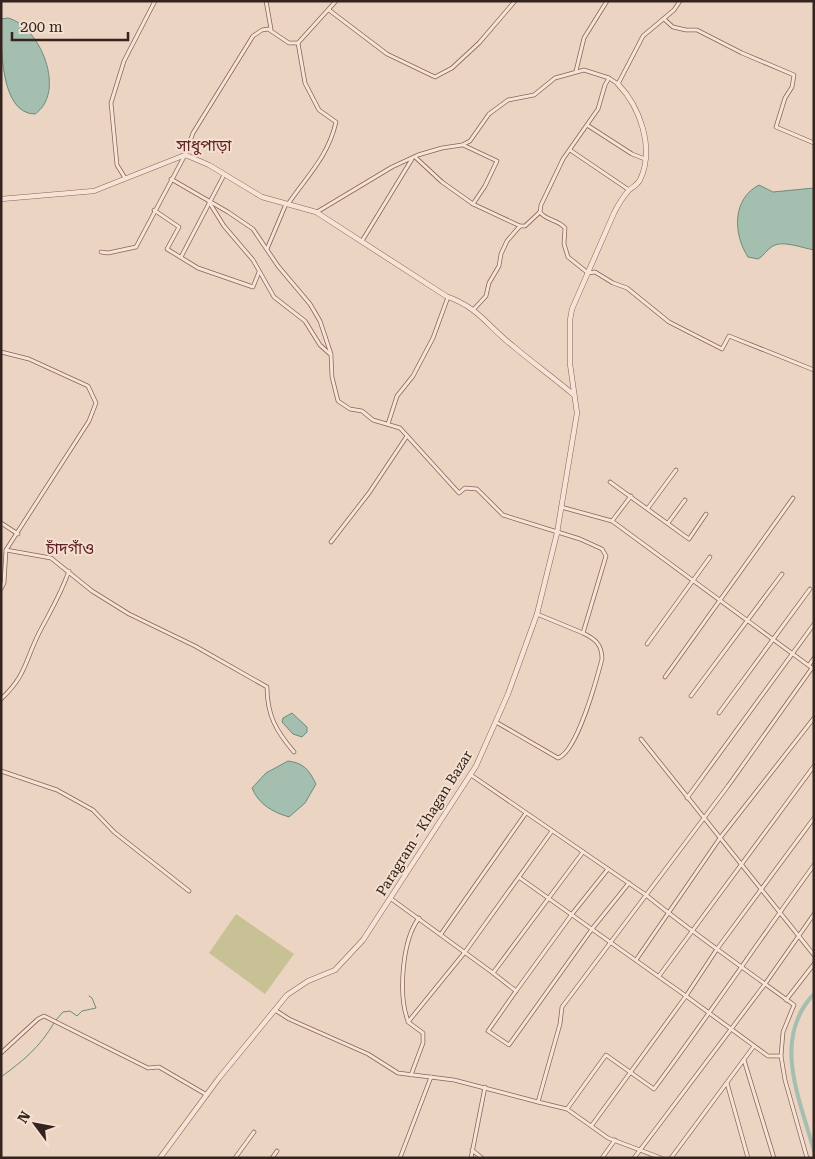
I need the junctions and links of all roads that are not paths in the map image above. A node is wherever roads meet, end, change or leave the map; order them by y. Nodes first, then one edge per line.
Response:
1 (155, 1) edge
2 (266, 1) edge
3 (336, 1) edge
4 (515, 1) edge
5 (606, 1) edge
6 (680, 1) edge
7 (329, 10) junction
8 (664, 19) junction
9 (271, 30) junction
10 (298, 43) junction
11 (576, 71) junction
12 (609, 78) junction
13 (618, 84) junction
14 (587, 125) junction
15 (814, 143) edge
16 (463, 145) junction
17 (570, 150) junction
18 (185, 154) junction
19 (414, 158) junction
20 (645, 159) junction
21 (224, 175) junction
22 (125, 178) junction
23 (171, 179) junction
24 (629, 190) junction
25 (1, 198) edge
26 (208, 202) junction
27 (287, 204) junction
28 (473, 204) junction
29 (154, 210) junction
30 (316, 212) junction
31 (540, 212) junction
32 (520, 226) junction
33 (362, 241) junction
34 (267, 249) junction
35 (101, 252) dead end
36 (181, 257) junction
37 (259, 271) junction
38 (588, 272) junction
39 (448, 297) junction
40 (474, 309) junction
41 (1, 352) edge
42 (331, 355) junction
43 (814, 370) edge
44 (574, 395) junction
45 (388, 424) junction
46 (407, 436) junction
47 (676, 470) dead end
48 (610, 482) dead end
49 (631, 496) junction
50 (793, 498) dead end
51 (685, 500) dead end
52 (561, 507) junction
53 (648, 508) junction
54 (706, 514) dead end
55 (612, 522) junction
56 (1, 523) edge
57 (668, 523) junction
58 (18, 534) junction
59 (557, 534) junction
60 (331, 542) dead end
61 (6, 550) junction
62 (710, 557) dead end
63 (69, 571) junction
64 (782, 574) dead end
65 (692, 582) junction
66 (1, 589) edge
67 (810, 589) dead end
68 (720, 600) junction
69 (537, 614) junction
70 (747, 620) junction
71 (814, 624) edge
72 (583, 634) junction
73 (773, 638) junction
74 (647, 644) dead end
75 (792, 653) junction
76 (814, 658) edge
77 (811, 667) edge
78 (665, 677) dead end
79 (691, 696) dead end
80 (1, 699) edge
81 (719, 713) dead end
82 (814, 718) edge
83 (495, 721) junction
84 (641, 739) dead end
85 (294, 752) dead end
86 (814, 766) edge
87 (1, 771) edge
88 (471, 775) junction
89 (687, 798) junction
90 (526, 813) junction
91 (814, 818) edge
92 (704, 819) junction
93 (552, 831) junction
94 (720, 838) junction
95 (583, 852) junction
96 (741, 865) junction
97 (814, 865) edge
98 (608, 869) junction
99 (520, 878) junction
100 (629, 883) junction
101 (761, 890) junction
102 (189, 891) dead end
103 (646, 895) junction
104 (548, 897) junction
105 (390, 898) junction
106 (572, 914) junction
107 (669, 914) junction
108 (779, 914) junction
109 (814, 914) edge
110 (419, 918) junction
111 (592, 929) junction
112 (692, 931) junction
113 (441, 934) junction
114 (798, 936) junction
115 (611, 942) junction
116 (717, 949) junction
117 (466, 952) junction
118 (814, 955) edge
119 (636, 960) junction
120 (814, 964) edge
121 (741, 966) junction
122 (493, 973) junction
123 (659, 976) junction
124 (765, 984) junction
125 (516, 991) junction
126 (686, 996) junction
127 (786, 1000) junction
128 (274, 1010) junction
129 (710, 1014) junction
130 (408, 1022) junction
131 (731, 1030) junction
132 (754, 1046) junction
133 (1, 1053) edge
134 (782, 1056) junction
135 (744, 1060) junction
136 (630, 1072) junction
137 (411, 1075) junction
138 (431, 1076) junction
139 (727, 1083) junction
140 (485, 1088) junction
141 (207, 1095) junction
142 (538, 1102) junction
143 (566, 1109) junction
144 (592, 1125) junction
145 (254, 1132) dead end
146 (615, 1140) junction
147 (472, 1150) junction
148 (640, 1150) junction
149 (278, 1151) dead end
150 (160, 1158) edge
151 (235, 1158) edge
152 (272, 1158) edge
153 (400, 1158) edge
154 (471, 1158) edge
155 (482, 1158) edge
156 (602, 1158) edge
157 (634, 1158) edge
158 (661, 1158) edge
159 (671, 1158) edge
160 (748, 1158) edge
161 (774, 1158) edge
162 (807, 1158) edge

1 - 22 street
2 - 9 street
3 - 7 street
4 - 7 street
5 - 11 street
6 - 8 street
7 - 10 street
8 - 13 street
8 - 15 street
9 - 10 street
9 - 18 street
10 - 27 street
11 - 12 street
11 - 16 street
12 - 13 street
12 - 14 street
13 - 20 street
14 - 17 street
14 - 20 street
16 - 19 street
16 - 28 street
17 - 24 street
17 - 31 street
18 - 21 street
18 - 22 street
18 - 23 street
19 - 28 street
19 - 30 street
19 - 33 street
20 - 24 street, Paragram - Khagan Bazar
21 - 26 street
21 - 27 street
22 - 25 street
23 - 26 street
23 - 29 street
24 - 38 street, Paragram - Khagan Bazar
26 - 34 street
26 - 36 street
26 - 37 street
27 - 30 street
27 - 34 street
28 - 32 street
29 - 35 street
29 - 36 street
30 - 33 street
31 - 32 street
31 - 38 street
32 - 40 street
33 - 39 street
34 - 42 street
36 - 37 street
37 - 42 street
38 - 43 street
38 - 44 street, Paragram - Khagan Bazar
39 - 40 street
39 - 45 street
40 - 44 street
41 - 58 street
42 - 45 street
44 - 52 street, Paragram - Khagan Bazar
45 - 46 street
46 - 59 street
46 - 60 street
47 - 53 street
48 - 49 street
49 - 53 street
49 - 55 street
50 - 68 street
51 - 57 street
52 - 55 street
52 - 59 street, Paragram - Khagan Bazar
53 - 57 street
54 - 57 street
55 - 65 street
56 - 58 street
58 - 61 street
59 - 69 street, Paragram - Khagan Bazar
59 - 72 street
61 - 63 street
61 - 66 street
62 - 65 street
63 - 80 street
63 - 85 street
64 - 70 street
65 - 68 street
65 - 74 street
67 - 73 street
68 - 70 street
68 - 78 street
69 - 72 street
69 - 83 street, Paragram - Khagan Bazar
70 - 73 street
70 - 79 street
71 - 75 street
72 - 83 street
73 - 75 street
73 - 81 street
75 - 77 street
75 - 89 street
76 - 77 street
77 - 92 street
82 - 94 street
83 - 88 street, Paragram - Khagan Bazar
84 - 89 street
86 - 96 street
87 - 102 street
88 - 90 street
88 - 105 street, Paragram - Khagan Bazar
89 - 92 street
90 - 93 street
90 - 113 street
91 - 101 street
92 - 94 street
92 - 103 street
93 - 95 street
93 - 99 street
94 - 96 street
94 - 107 street
95 - 98 street
95 - 104 street
96 - 101 street
96 - 112 street
97 - 108 street
98 - 100 street
98 - 106 street
99 - 104 street
99 - 117 street
100 - 103 street
100 - 111 street
101 - 108 street
101 - 116 street
103 - 107 street
103 - 115 street
104 - 106 street
104 - 122 street
105 - 110 street
105 - 128 street, Paragram - Khagan Bazar
106 - 111 street
106 - 125 street
107 - 112 street
107 - 119 street
108 - 114 street
108 - 121 street
109 - 114 street
110 - 113 street
110 - 130 street
111 - 115 street
111 - 125 street
112 - 116 street
112 - 123 street
113 - 117 street
114 - 118 street
114 - 124 street
115 - 119 street
115 - 142 street
116 - 121 street
116 - 126 street
117 - 122 street
117 - 130 street
119 - 123 street
120 - 127 street
121 - 124 street
121 - 129 street
122 - 125 street
123 - 126 street
124 - 127 street
124 - 131 street
126 - 129 street
126 - 136 street
127 - 134 street
128 - 137 street
128 - 141 street, Paragram - Khagan Bazar
129 - 131 street
129 - 136 street
130 - 137 street
131 - 132 street
131 - 148 street
132 - 134 street
132 - 135 street
133 - 141 street
134 - 162 street
135 - 139 street
135 - 161 street
136 - 143 street
136 - 144 street
137 - 138 street
138 - 140 street
138 - 153 street
139 - 159 street
139 - 160 street
140 - 142 street
140 - 147 street
141 - 150 street, Paragram - Khagan Bazar
142 - 143 street
143 - 144 street
144 - 146 street
145 - 151 street
146 - 148 street
146 - 156 street
147 - 154 street
147 - 155 street
148 - 157 street
148 - 158 street
149 - 152 street

